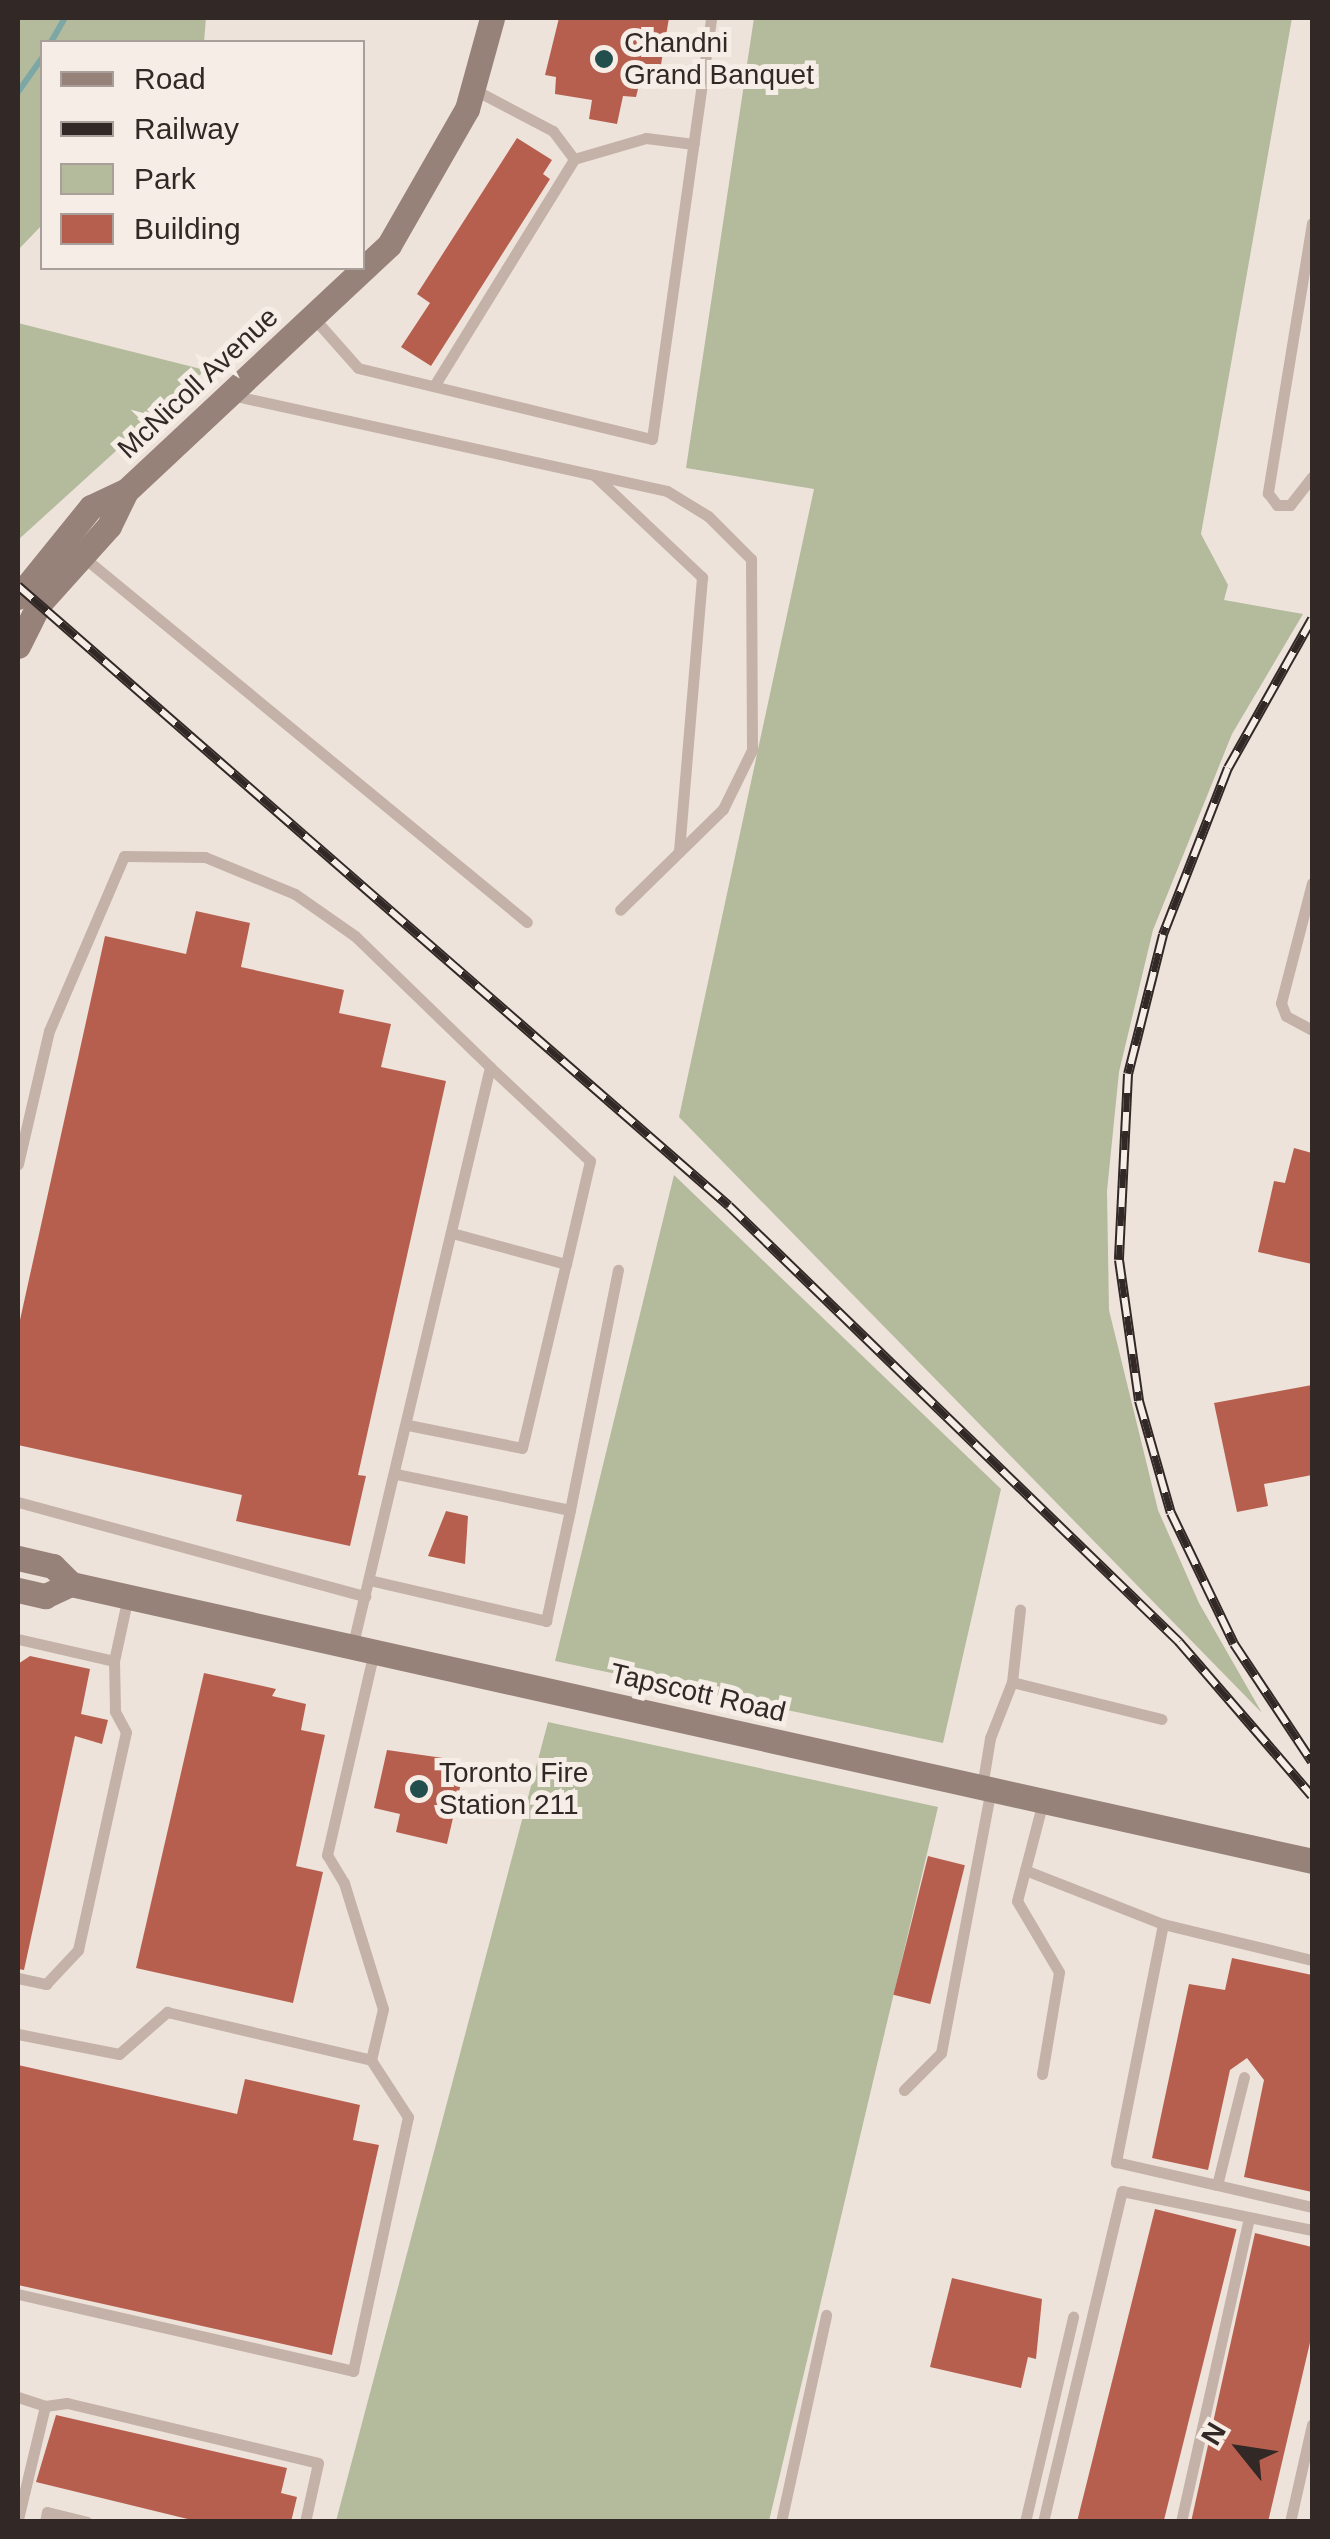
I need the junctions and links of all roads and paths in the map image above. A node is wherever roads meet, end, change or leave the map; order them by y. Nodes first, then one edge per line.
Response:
1 (492, 18) edge
2 (711, 18) edge
3 (473, 89) junction
4 (694, 144) junction
5 (574, 159) junction
6 (1312, 223) edge
7 (365, 267) edge
8 (362, 270) edge
9 (312, 316) junction
10 (434, 386) junction
11 (231, 395) junction
12 (592, 473) junction
13 (1312, 477) edge
14 (126, 491) junction
15 (82, 556) junction
16 (18, 597) edge
17 (18, 646) edge
18 (679, 852) junction
19 (1312, 883) edge
20 (620, 910) dead end
21 (527, 922) dead end
22 (1312, 1030) edge
23 (490, 1067) junction
24 (18, 1164) edge
25 (452, 1233) junction
26 (566, 1264) junction
27 (618, 1270) dead end
28 (408, 1425) junction
29 (396, 1474) junction
30 (18, 1502) edge
31 (570, 1510) junction
32 (18, 1558) edge
33 (369, 1580) junction
34 (71, 1584) junction
35 (18, 1590) edge
36 (128, 1596) junction
37 (365, 1596) junction
38 (1020, 1609) dead end
39 (18, 1639) edge
40 (363, 1649) junction
41 (114, 1661) junction
42 (1012, 1682) junction
43 (1162, 1720) dead end
44 (986, 1788) junction
45 (1043, 1801) junction
46 (1312, 1861) edge
47 (1025, 1870) junction
48 (1164, 1924) junction
49 (1312, 1960) edge
50 (18, 1978) edge
51 (18, 2034) edge
52 (371, 2060) junction
53 (1042, 2074) dead end
54 (1244, 2078) dead end
55 (904, 2090) dead end
56 (1217, 2185) junction
57 (1312, 2207) edge
58 (1249, 2217) junction
59 (1312, 2230) edge
60 (18, 2294) edge
61 (826, 2315) dead end
62 (1073, 2317) dead end
63 (18, 2397) edge
64 (46, 2406) junction
65 (1312, 2424) edge
66 (23, 2473) edge
67 (20, 2498) edge
68 (18, 2519) edge
69 (45, 2522) edge
70 (87, 2522) edge
71 (305, 2522) edge
72 (781, 2522) edge
73 (1025, 2522) edge
74 (1043, 2522) edge
75 (1181, 2522) edge
76 (1290, 2522) edge

1 - 3 street, McNicoll Avenue
2 - 4 lane
3 - 5 lane
3 - 7 street, McNicoll Avenue
4 - 5 lane
4 - 10 lane
5 - 10 lane
6 - 13 lane
8 - 9 street, McNicoll Avenue
9 - 10 lane
9 - 11 street, McNicoll Avenue
11 - 12 lane
11 - 14 street, McNicoll Avenue
12 - 18 lane
12 - 18 lane
14 - 15 street, McNicoll Avenue
14 - 16 street, McNicoll Avenue
15 - 17 street, McNicoll Avenue
15 - 21 lane
18 - 20 lane
19 - 22 lane
23 - 24 lane
23 - 25 lane
23 - 26 lane
25 - 26 lane
25 - 28 lane
26 - 28 lane
27 - 31 lane
28 - 29 lane
29 - 31 lane
29 - 33 lane
30 - 37 lane
31 - 33 lane
32 - 34 street, Tapscott Road
33 - 37 lane
34 - 35 street, Tapscott Road
34 - 36 street, Tapscott Road
36 - 40 street, Tapscott Road
36 - 41 lane
37 - 40 lane
38 - 42 lane
39 - 41 lane
40 - 44 street, Tapscott Road
40 - 52 lane
41 - 50 lane
42 - 43 lane
42 - 44 lane
44 - 45 street, Tapscott Road
44 - 55 lane
45 - 46 street, Tapscott Road
45 - 47 lane
47 - 48 lane
47 - 53 lane
48 - 49 lane
48 - 56 lane
51 - 52 lane
52 - 60 lane
54 - 56 lane
56 - 57 lane
58 - 59 lane
58 - 74 lane
58 - 75 lane
61 - 72 lane
62 - 73 lane
63 - 64 lane
64 - 66 lane
64 - 71 lane
65 - 76 lane
66 - 67 lane
67 - 68 lane
69 - 70 lane

